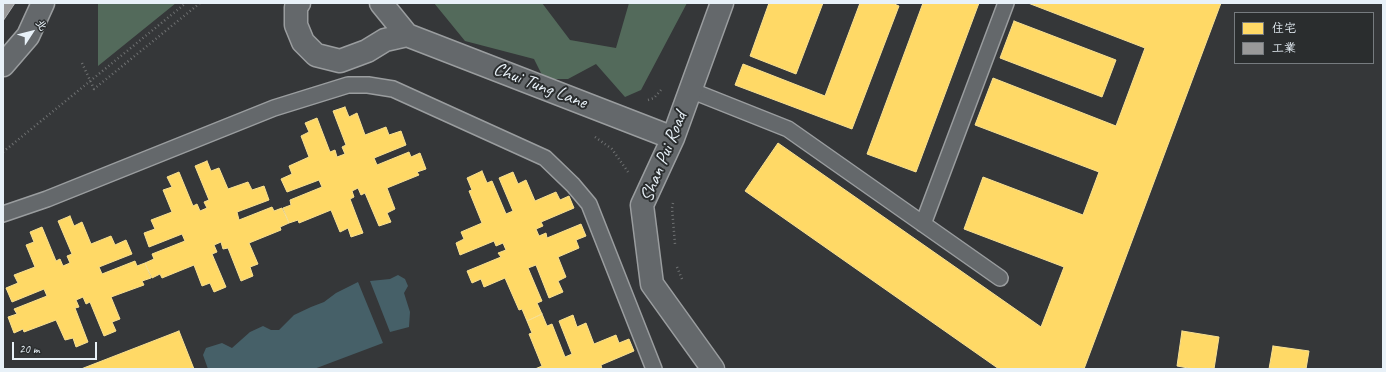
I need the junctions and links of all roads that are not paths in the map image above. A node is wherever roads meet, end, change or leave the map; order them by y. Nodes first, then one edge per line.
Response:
1 (43, 3) edge
2 (299, 3) edge
3 (381, 3) edge
4 (722, 3) edge
5 (1006, 3) edge
6 (407, 35) junction
7 (3, 65) edge
8 (690, 90) junction
9 (673, 138) junction
10 (3, 214) edge
11 (922, 224) junction
12 (1000, 278) dead end
13 (654, 369) edge
14 (713, 369) edge

1 - 7 street
2 - 6 street
3 - 6 street, Chui Tung Lane
4 - 8 street, Shan Pui Road
5 - 11 lane
6 - 9 street, Chui Tung Lane
8 - 9 street, Shan Pui Road
8 - 11 lane
9 - 14 street, Shan Pui Road
10 - 13 lane
11 - 12 lane

